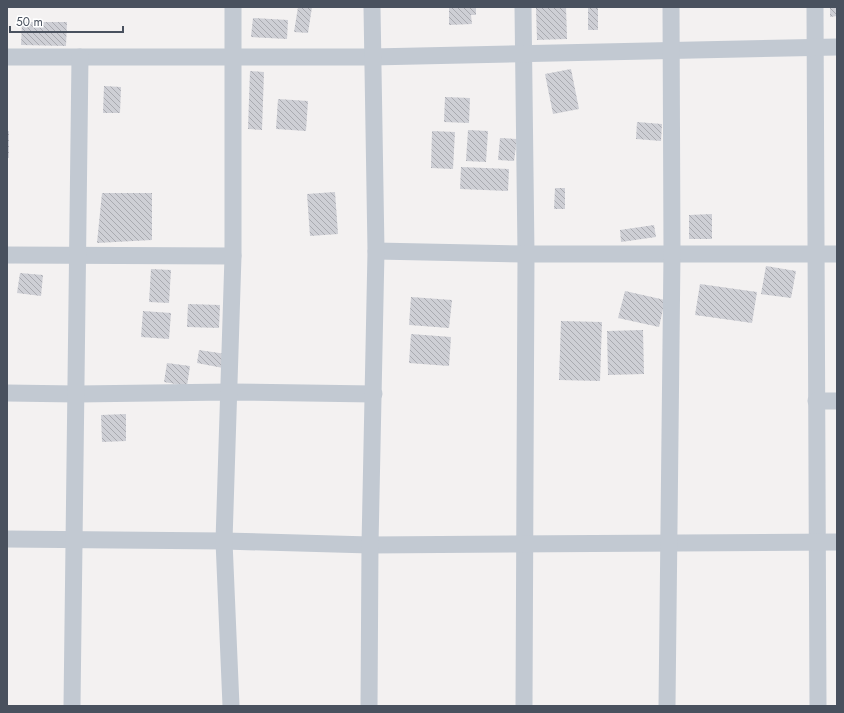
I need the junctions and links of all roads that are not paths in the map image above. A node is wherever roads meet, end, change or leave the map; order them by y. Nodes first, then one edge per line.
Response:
1 (233, 7) edge
2 (372, 7) edge
3 (523, 7) edge
4 (671, 7) edge
5 (816, 7) edge
6 (837, 46) edge
7 (815, 47) junction
8 (670, 50) junction
9 (523, 53) junction
10 (7, 57) edge
11 (80, 57) junction
12 (372, 57) junction
13 (233, 58) junction
14 (376, 250) junction
15 (526, 254) junction
16 (672, 254) junction
17 (837, 254) edge
18 (7, 255) edge
19 (816, 255) junction
20 (79, 256) junction
21 (233, 256) junction
22 (229, 392) junction
23 (7, 393) edge
24 (77, 394) junction
25 (374, 394) junction
26 (816, 401) junction
27 (837, 401) edge
28 (7, 539) edge
29 (74, 540) junction
30 (224, 540) junction
31 (669, 542) junction
32 (816, 542) junction
33 (837, 542) edge
34 (526, 543) junction
35 (370, 545) junction
36 (72, 706) edge
37 (231, 706) edge
38 (369, 706) edge
39 (524, 706) edge
40 (667, 706) edge
41 (818, 706) edge

1 - 13 street
2 - 12 street
3 - 9 street
4 - 8 street
5 - 7 street
6 - 7 street
7 - 8 street
7 - 19 street
8 - 9 street
8 - 16 street
9 - 12 street
9 - 15 street
10 - 11 street
11 - 13 street
11 - 20 street
12 - 13 street
12 - 14 street
13 - 21 street
14 - 15 street
14 - 25 street
15 - 16 street
15 - 34 street
16 - 19 street
16 - 31 street
17 - 19 street
18 - 20 street
19 - 26 street
20 - 21 street
20 - 24 street
21 - 22 street
22 - 24 street
22 - 25 street
22 - 30 street
23 - 24 street
24 - 29 street
25 - 35 street
26 - 27 street
26 - 32 street
28 - 29 street
29 - 30 street
29 - 36 street
30 - 35 street
30 - 37 street
31 - 32 street
31 - 34 street
31 - 40 street
32 - 33 street
32 - 41 street
34 - 35 street
34 - 39 street
35 - 38 street

